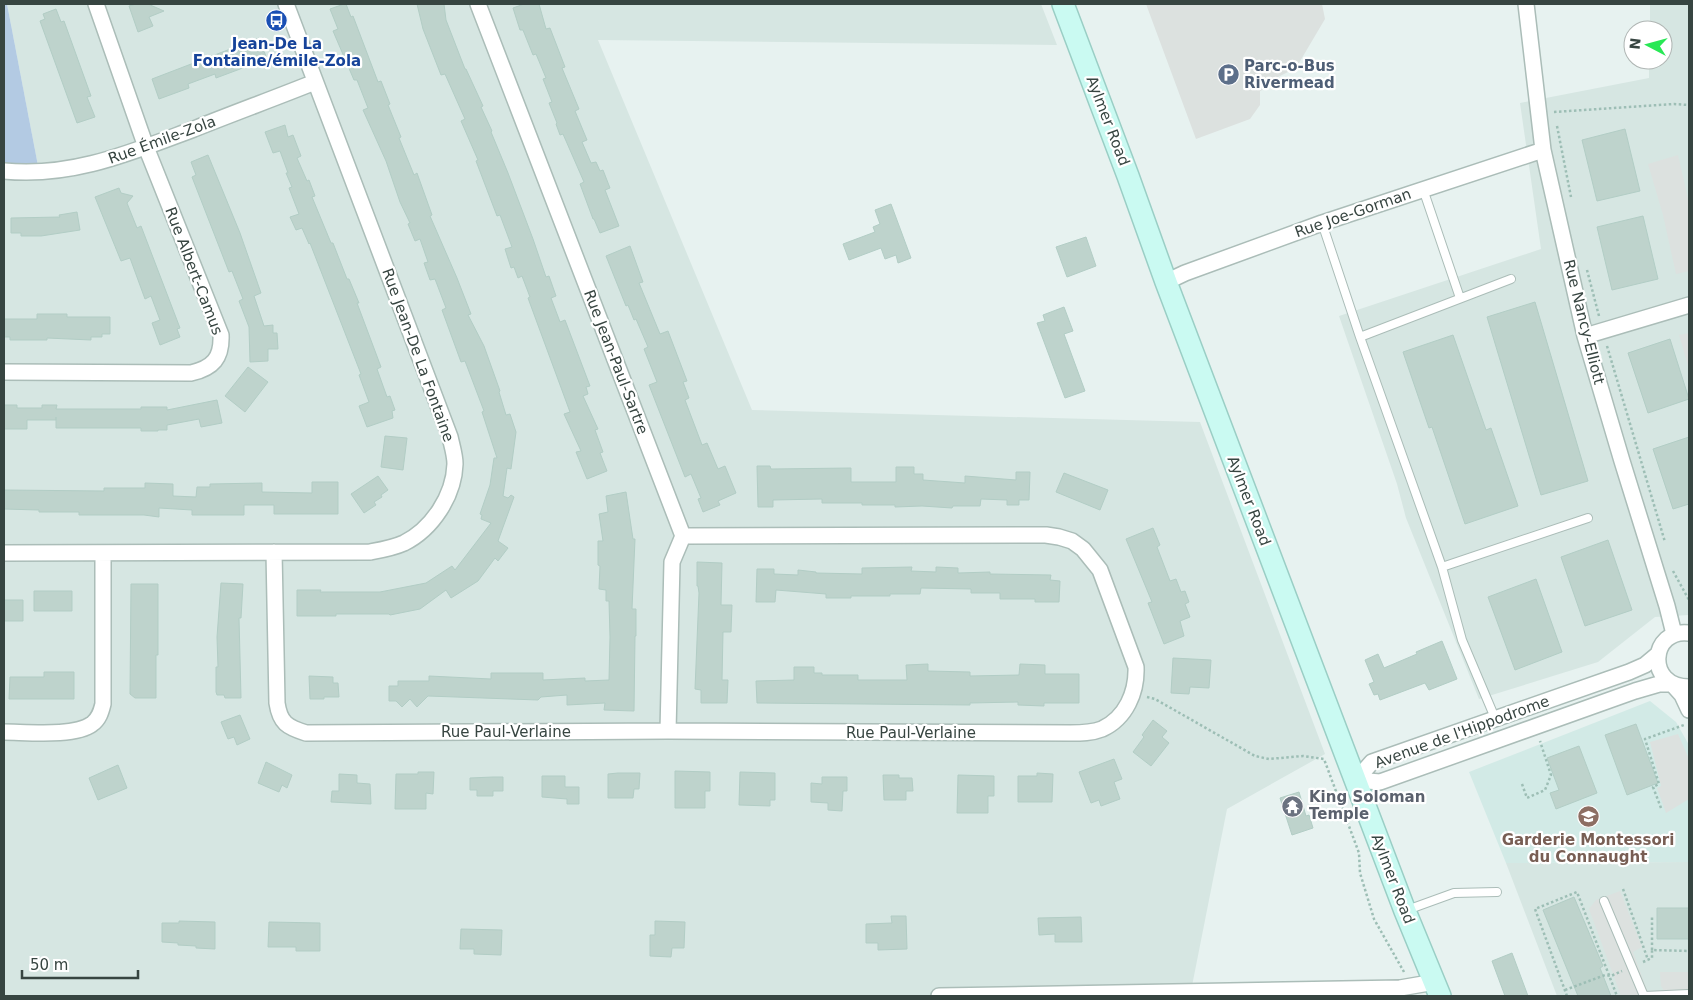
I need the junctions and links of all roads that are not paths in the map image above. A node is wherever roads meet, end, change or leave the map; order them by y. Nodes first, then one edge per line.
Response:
1 (96, 4) edge
2 (286, 4) edge
3 (478, 4) edge
4 (1063, 4) edge
5 (1526, 4) edge
6 (315, 82) junction
7 (146, 147) junction
8 (1543, 150) junction
9 (4, 171) edge
10 (1423, 189) junction
11 (1322, 223) junction
12 (1511, 279) dead end
13 (1166, 282) junction
14 (1460, 298) junction
15 (1689, 305) edge
16 (1585, 336) junction
17 (1360, 337) junction
18 (4, 372) edge
19 (1588, 518) dead end
20 (682, 536) junction
21 (274, 552) junction
22 (4, 553) edge
23 (103, 554) junction
24 (1442, 567) junction
25 (1682, 633) edge
26 (1657, 655) junction
27 (1672, 684) junction
28 (1689, 687) edge
29 (1689, 710) edge
30 (1496, 718) junction
31 (668, 731) junction
32 (4, 732) edge
33 (1356, 780) junction
34 (1497, 892) dead end
35 (1604, 901) dead end
36 (1405, 911) junction
37 (1438, 989) edge
38 (1689, 994) edge
39 (939, 996) edge
40 (1644, 996) edge

1 - 7 street
2 - 6 street, Rue Jean-De La Fontaine
3 - 20 street, Rue Jean-Paul-Sartre
4 - 13 main road, Aylmer Road
5 - 8 street, Rue Nancy-Elliott
6 - 7 street, Rue Émile-Zola
6 - 21 street, Rue Jean-De La Fontaine
7 - 9 street, Rue Émile-Zola
7 - 18 street, Rue Albert-Camus
8 - 10 street, Rue Joe-Gorman
8 - 16 street, Rue Nancy-Elliott
10 - 11 street, Rue Joe-Gorman
10 - 14 lane
11 - 13 street, Rue Joe-Gorman
11 - 17 lane
12 - 14 lane
13 - 33 main road, Aylmer Road
14 - 17 lane
15 - 16 street
16 - 25 street, Rue Nancy-Elliott
17 - 24 lane
19 - 24 lane
20 - 31 street
20 - 31 street, Rue Paul-Verlaine
21 - 23 street, Rue Jean-De La Fontaine
21 - 31 street, Rue Paul-Verlaine
22 - 23 street, Rue Jean-De La Fontaine
23 - 32 street
24 - 30 lane
25 - 26 street, Avenue de l'Hippodrome
26 - 27 street
26 - 30 street, Avenue de l'Hippodrome
27 - 28 street, Avenue de l'Hippodrome
27 - 29 street
27 - 33 street, Avenue de l'Hippodrome
30 - 33 street, Avenue de l'Hippodrome
33 - 36 main road, Aylmer Road
34 - 36 lane
35 - 40 lane
36 - 37 main road, Aylmer Road
37 - 39 street
38 - 40 lane

